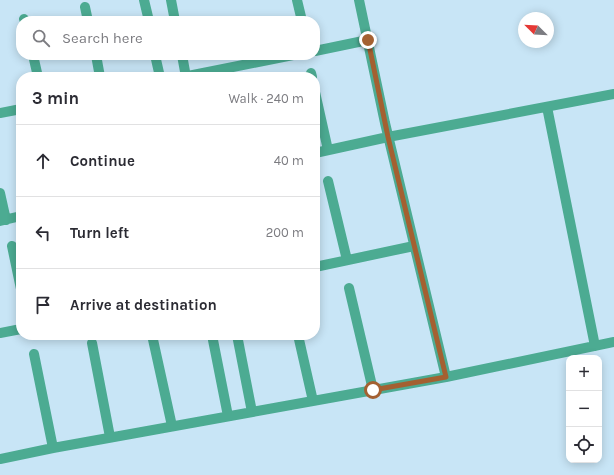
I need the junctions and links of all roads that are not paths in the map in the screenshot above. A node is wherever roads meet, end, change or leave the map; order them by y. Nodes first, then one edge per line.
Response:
1 (144, 0) edge
2 (171, 0) edge
3 (297, 0) edge
4 (360, 0) edge
5 (86, 7) dead end
6 (87, 16) edge
7 (147, 16) edge
8 (174, 16) edge
9 (301, 16) edge
10 (368, 40) junction
11 (320, 50) edge
12 (33, 60) edge
13 (97, 60) edge
14 (156, 60) edge
15 (183, 60) edge
16 (268, 60) edge
17 (37, 72) edge
18 (99, 72) edge
19 (159, 72) edge
20 (184, 72) edge
21 (210, 72) edge
22 (614, 94) edge
23 (547, 107) junction
24 (16, 110) edge
25 (0, 113) edge
26 (320, 114) edge
27 (388, 137) junction
28 (328, 150) junction
29 (320, 152) edge
30 (328, 181) dead end
31 (0, 193) edge
32 (16, 217) edge
33 (3, 220) edge
34 (12, 246) dead end
35 (414, 246) junction
36 (347, 260) junction
37 (16, 265) edge
38 (320, 266) edge
39 (349, 288) dead end
40 (16, 330) edge
41 (0, 334) edge
42 (153, 340) edge
43 (213, 340) edge
44 (238, 340) edge
45 (299, 340) edge
46 (614, 342) edge
47 (92, 343) dead end
48 (595, 346) junction
49 (34, 354) dead end
50 (446, 377) junction
51 (373, 390) junction
52 (313, 401) junction
53 (252, 412) junction
54 (228, 416) junction
55 (172, 426) junction
56 (110, 437) junction
57 (53, 448) junction
58 (0, 459) edge

1 - 7 street
2 - 8 street
3 - 9 street
4 - 10 street
5 - 6 street
10 - 11 street
10 - 27 street
12 - 17 street
13 - 18 street
14 - 19 street
15 - 20 street
16 - 21 street
22 - 23 street
23 - 27 street
23 - 48 street
24 - 25 street
26 - 28 street
27 - 28 street
27 - 35 street
28 - 29 street
30 - 36 street
31 - 33 street
32 - 33 street
34 - 37 street
35 - 36 street
35 - 50 street
36 - 38 street
39 - 51 street
40 - 41 street
42 - 55 street
43 - 54 street
44 - 53 street
45 - 52 street
46 - 48 street
47 - 56 street
48 - 50 street
49 - 57 street
50 - 51 street
51 - 52 street
52 - 53 street
53 - 54 street
54 - 55 street
55 - 56 street
56 - 57 street
57 - 58 street

